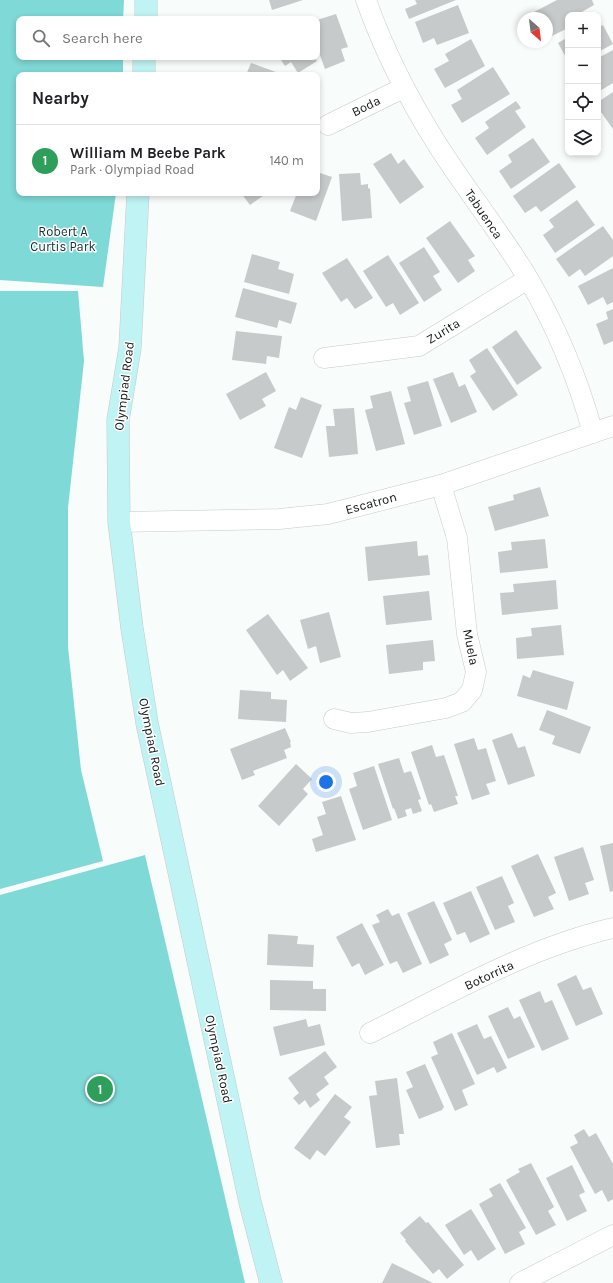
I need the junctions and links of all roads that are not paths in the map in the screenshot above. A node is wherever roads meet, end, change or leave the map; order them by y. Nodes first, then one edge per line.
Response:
1 (146, 0) edge
2 (366, 0) edge
3 (146, 16) edge
4 (144, 60) edge
5 (144, 72) edge
6 (403, 88) junction
7 (328, 124) dead end
8 (138, 196) edge
9 (528, 279) junction
10 (324, 358) dead end
11 (613, 426) edge
12 (593, 433) junction
13 (441, 485) junction
14 (119, 522) junction
15 (334, 719) dead end
16 (613, 928) edge
17 (370, 1034) dead end
18 (613, 1235) edge
19 (271, 1283) edge
20 (520, 1283) edge

1 - 3 main road
2 - 6 street, Tabuenca
4 - 5 main road
6 - 7 street, Boda
6 - 9 street, Tabuenca
8 - 14 main road, Olympiad Road
9 - 10 street, Zurita
9 - 12 street, Tabuenca
11 - 12 street, Escatron
12 - 13 street, Escatron
13 - 14 street, Escatron
13 - 15 street, Muela
14 - 19 main road, Olympiad Road
16 - 17 street, Botorrita
18 - 20 street

